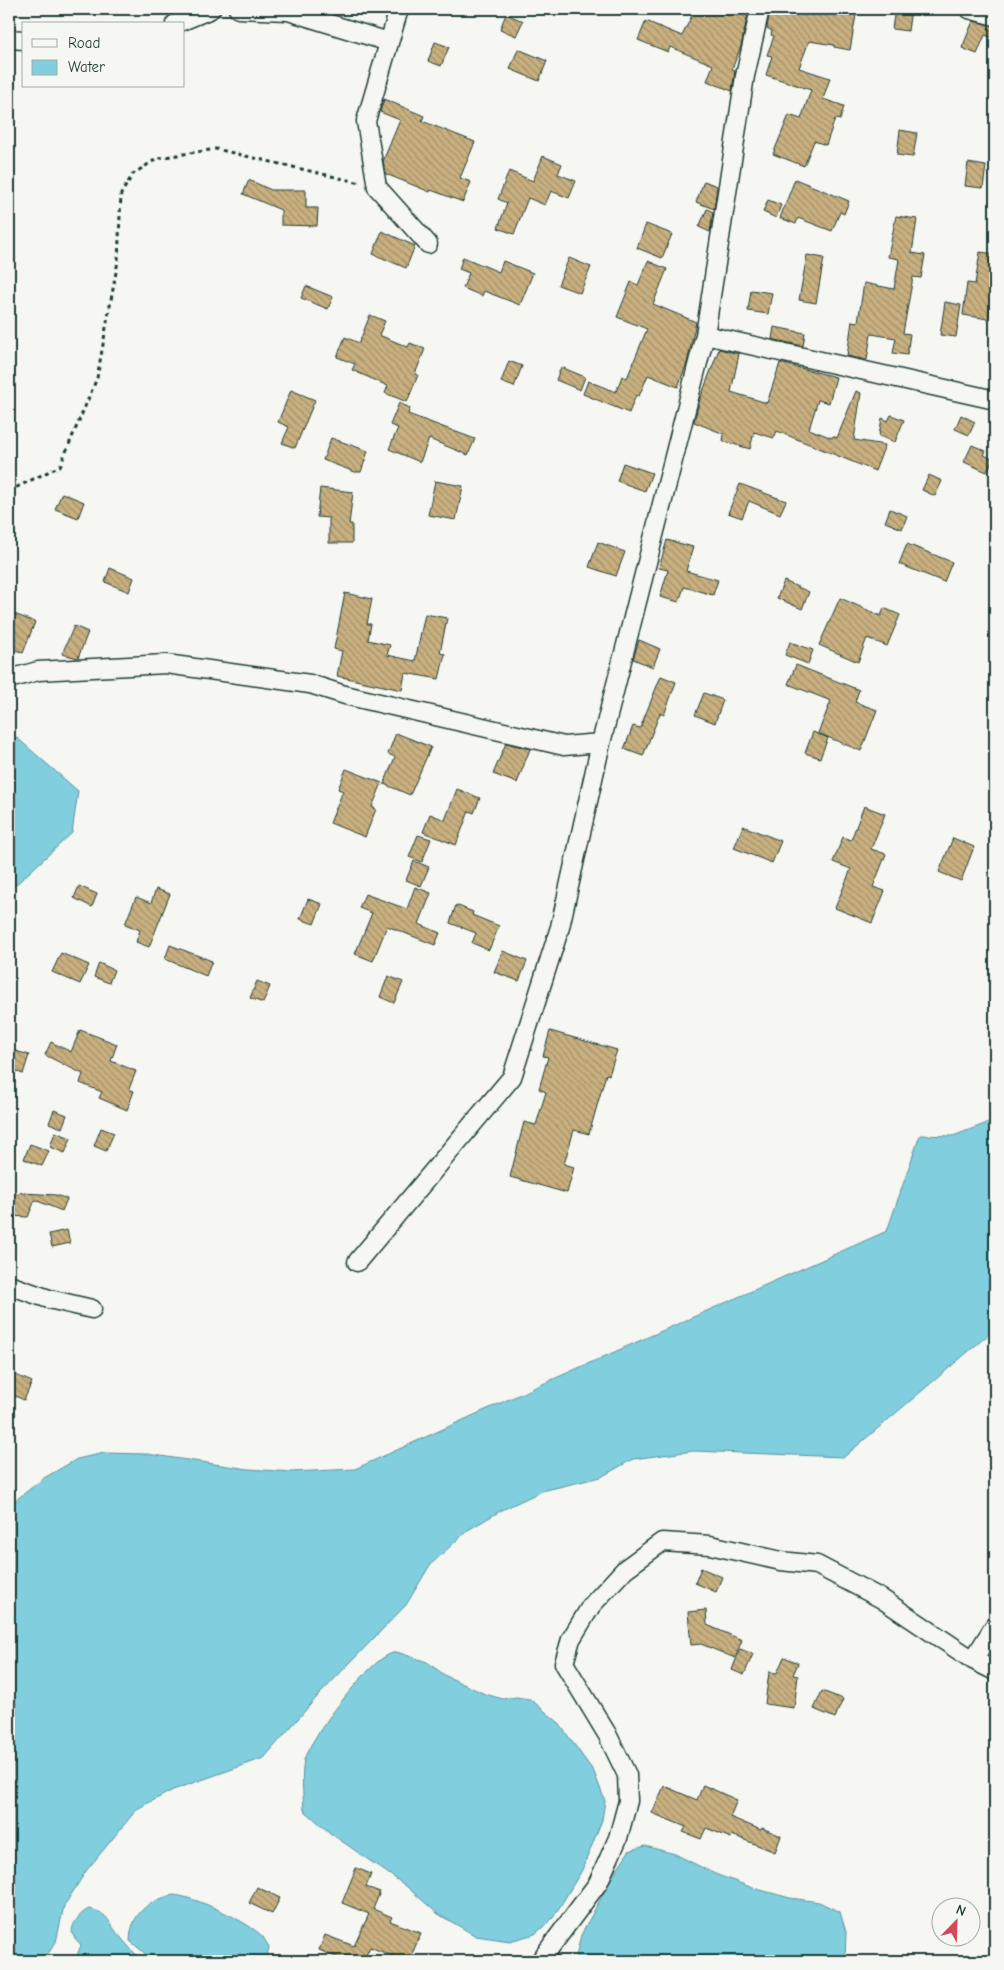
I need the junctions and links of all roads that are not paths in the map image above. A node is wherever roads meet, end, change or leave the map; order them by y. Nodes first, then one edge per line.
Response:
1 (212, 9) edge
2 (238, 9) edge
3 (244, 9) edge
4 (399, 9) edge
5 (760, 9) edge
6 (969, 9) edge
7 (995, 16) edge
8 (179, 22) edge
9 (9, 40) edge
10 (22, 40) edge
11 (389, 42) junction
12 (428, 244) dead end
13 (705, 335) junction
14 (995, 400) edge
15 (9, 678) edge
16 (601, 743) junction
17 (357, 1262) dead end
18 (9, 1285) edge
19 (92, 1309) dead end
20 (995, 1625) edge
21 (973, 1660) junction
22 (995, 1671) edge
23 (540, 1961) edge

1 - 8 street
2 - 3 street
3 - 11 street
4 - 11 street
5 - 13 street
6 - 7 street
9 - 10 street
11 - 12 street
13 - 14 street
13 - 16 street
15 - 16 street
16 - 17 street
18 - 19 street
20 - 21 street
21 - 22 street
21 - 23 street

